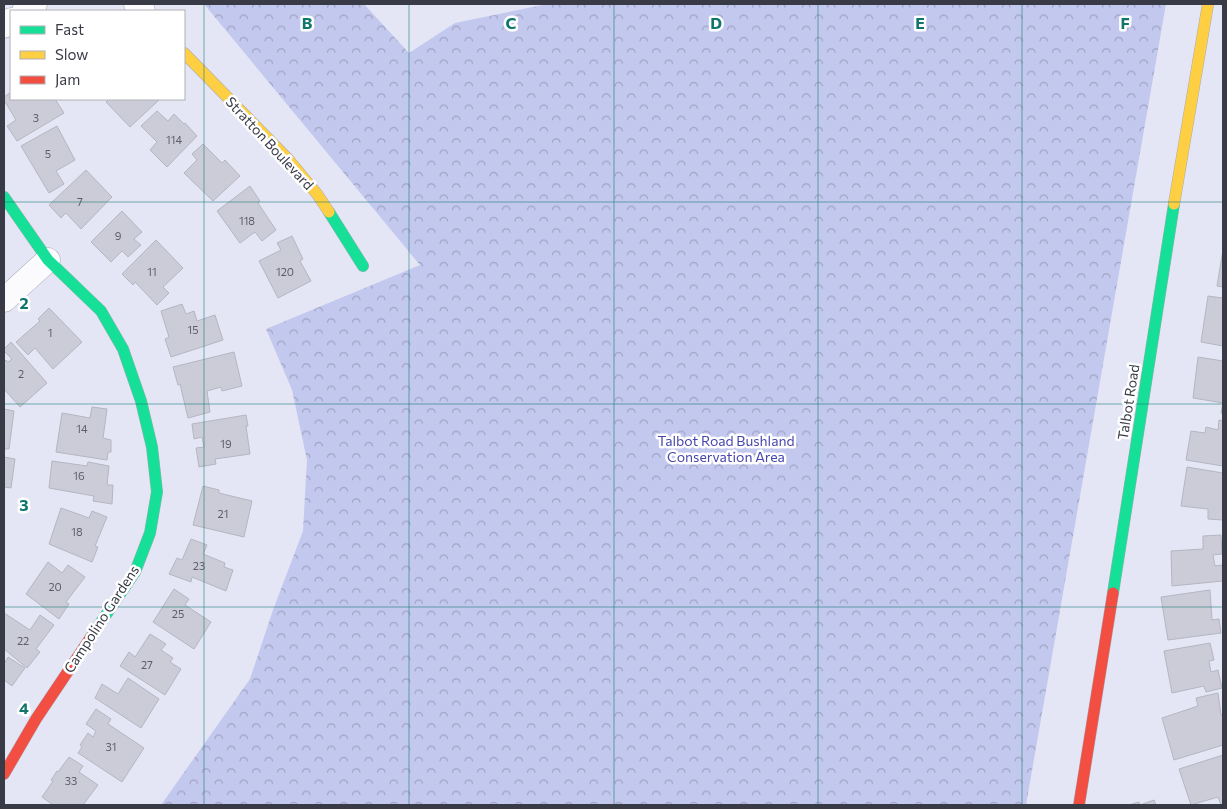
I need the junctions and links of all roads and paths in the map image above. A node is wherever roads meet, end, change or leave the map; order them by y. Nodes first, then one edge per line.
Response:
1 (1208, 4) edge
2 (185, 54) edge
3 (4, 197) edge
4 (48, 260) junction
5 (363, 266) dead end
6 (4, 300) edge
7 (4, 774) edge
8 (1079, 805) edge

1 - 8 street, Talbot Road
2 - 5 street, Stratton Boulevard
3 - 4 street, Campolino Gardens
4 - 6 street
4 - 7 street, Campolino Gardens

